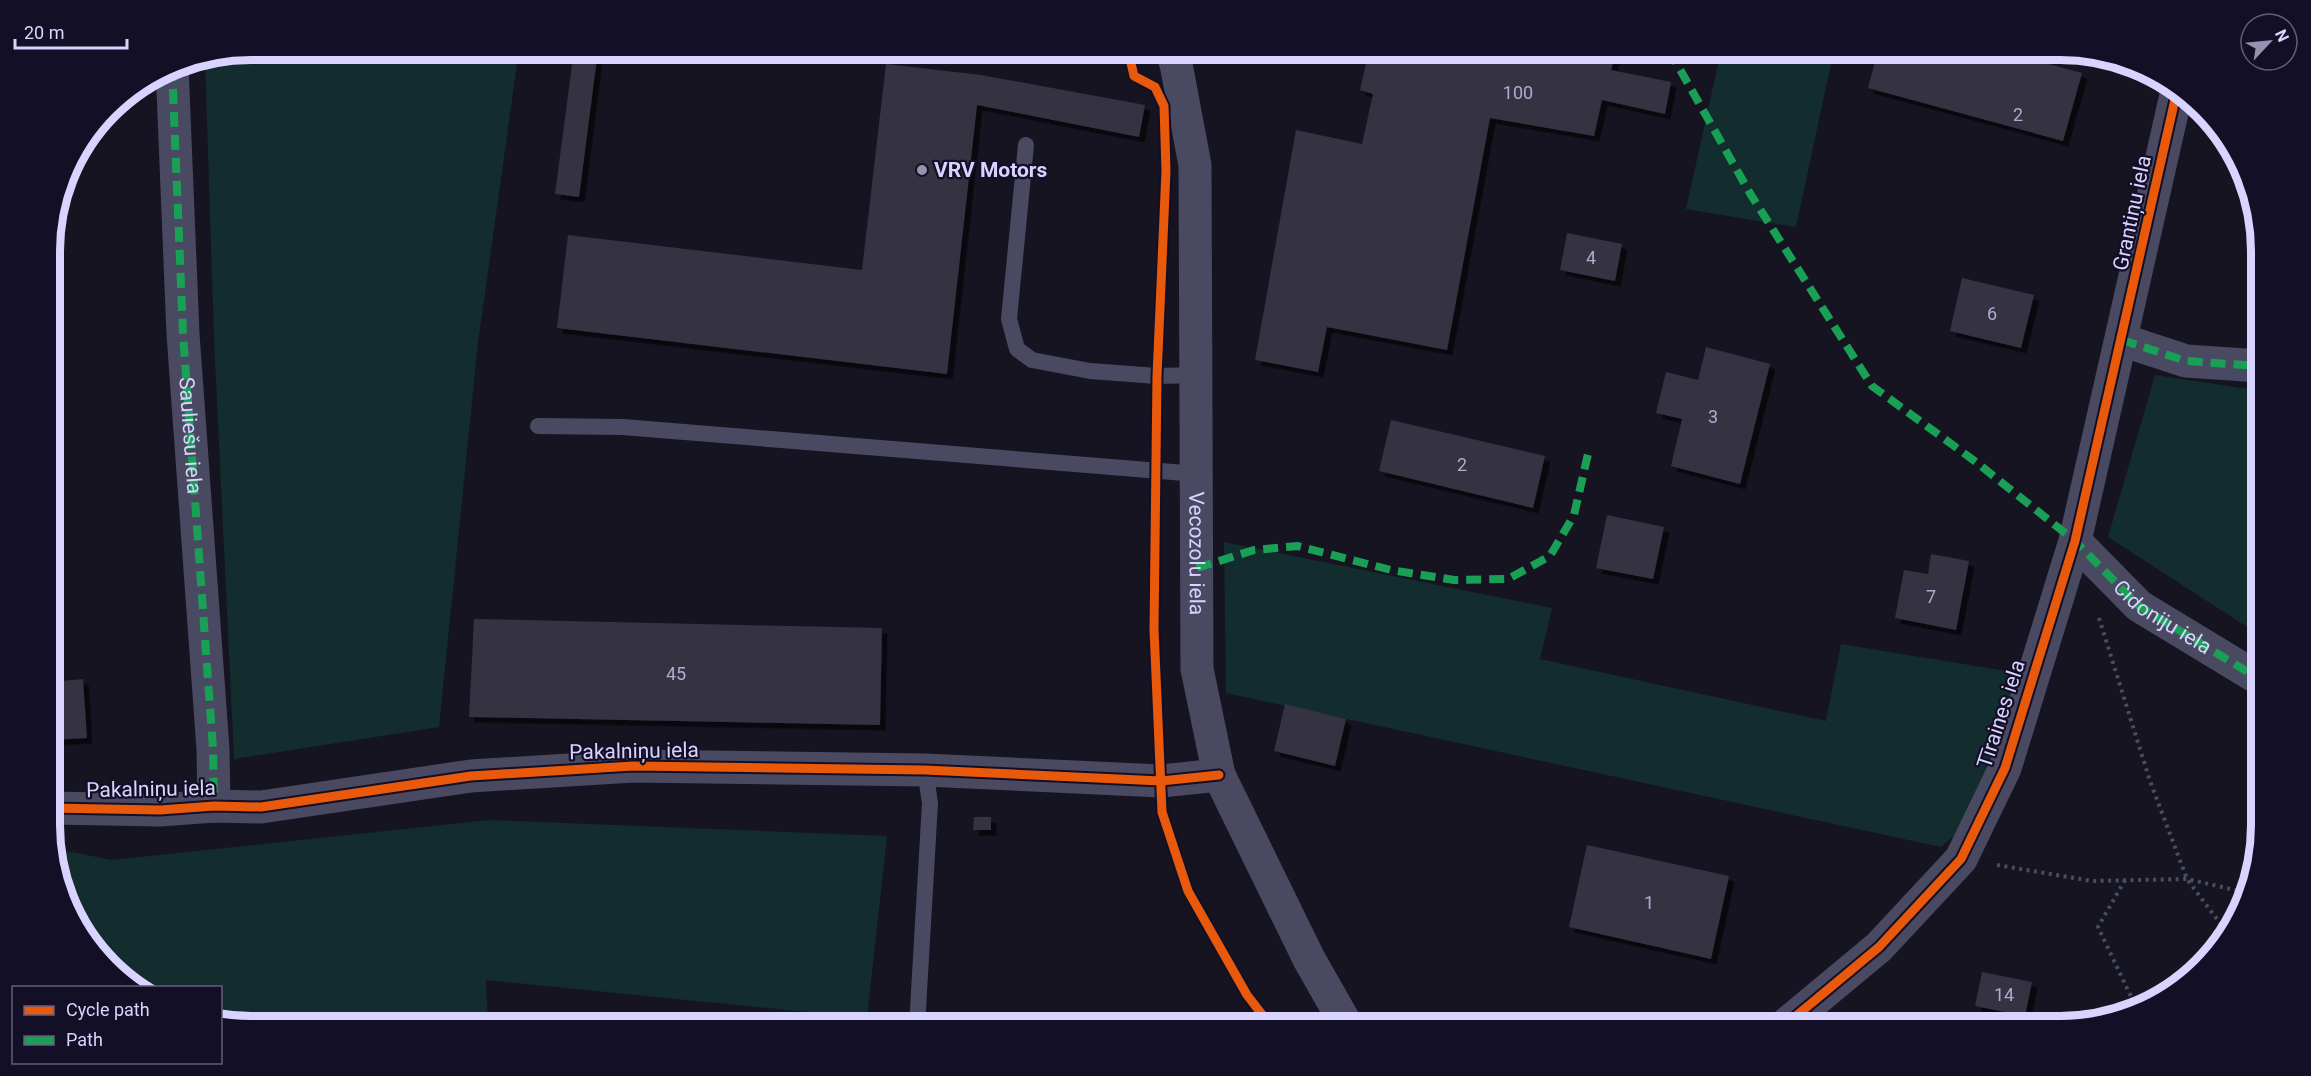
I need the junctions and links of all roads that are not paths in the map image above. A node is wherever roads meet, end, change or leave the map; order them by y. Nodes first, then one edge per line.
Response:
1 (1175, 60) edge
2 (172, 78) edge
3 (2175, 99) edge
4 (1026, 145) dead end
5 (2122, 340) junction
6 (2251, 366) edge
7 (1196, 375) junction
8 (538, 426) dead end
9 (1197, 474) junction
10 (2075, 541) junction
11 (2251, 674) edge
12 (925, 770) junction
13 (1219, 775) junction
14 (214, 806) junction
15 (60, 808) edge
16 (918, 1016) edge
17 (1341, 1016) edge
18 (1796, 1016) edge

1 - 7 street, Vecozolu iela
2 - 14 street, Sauliešu iela
3 - 5 street, Grantiņu iela
4 - 7 lane
5 - 6 street
5 - 10 street, Tīraines iela
7 - 9 street, Vecozolu iela
8 - 9 lane
9 - 13 street, Vecozolu iela
10 - 11 street, Cidoniju iela
10 - 18 street, Tīraines iela
12 - 13 street, Pakalniņu iela
12 - 14 street, Pakalniņu iela
12 - 16 lane
13 - 17 street, Vecozolu iela
14 - 15 street, Pakalniņu iela

